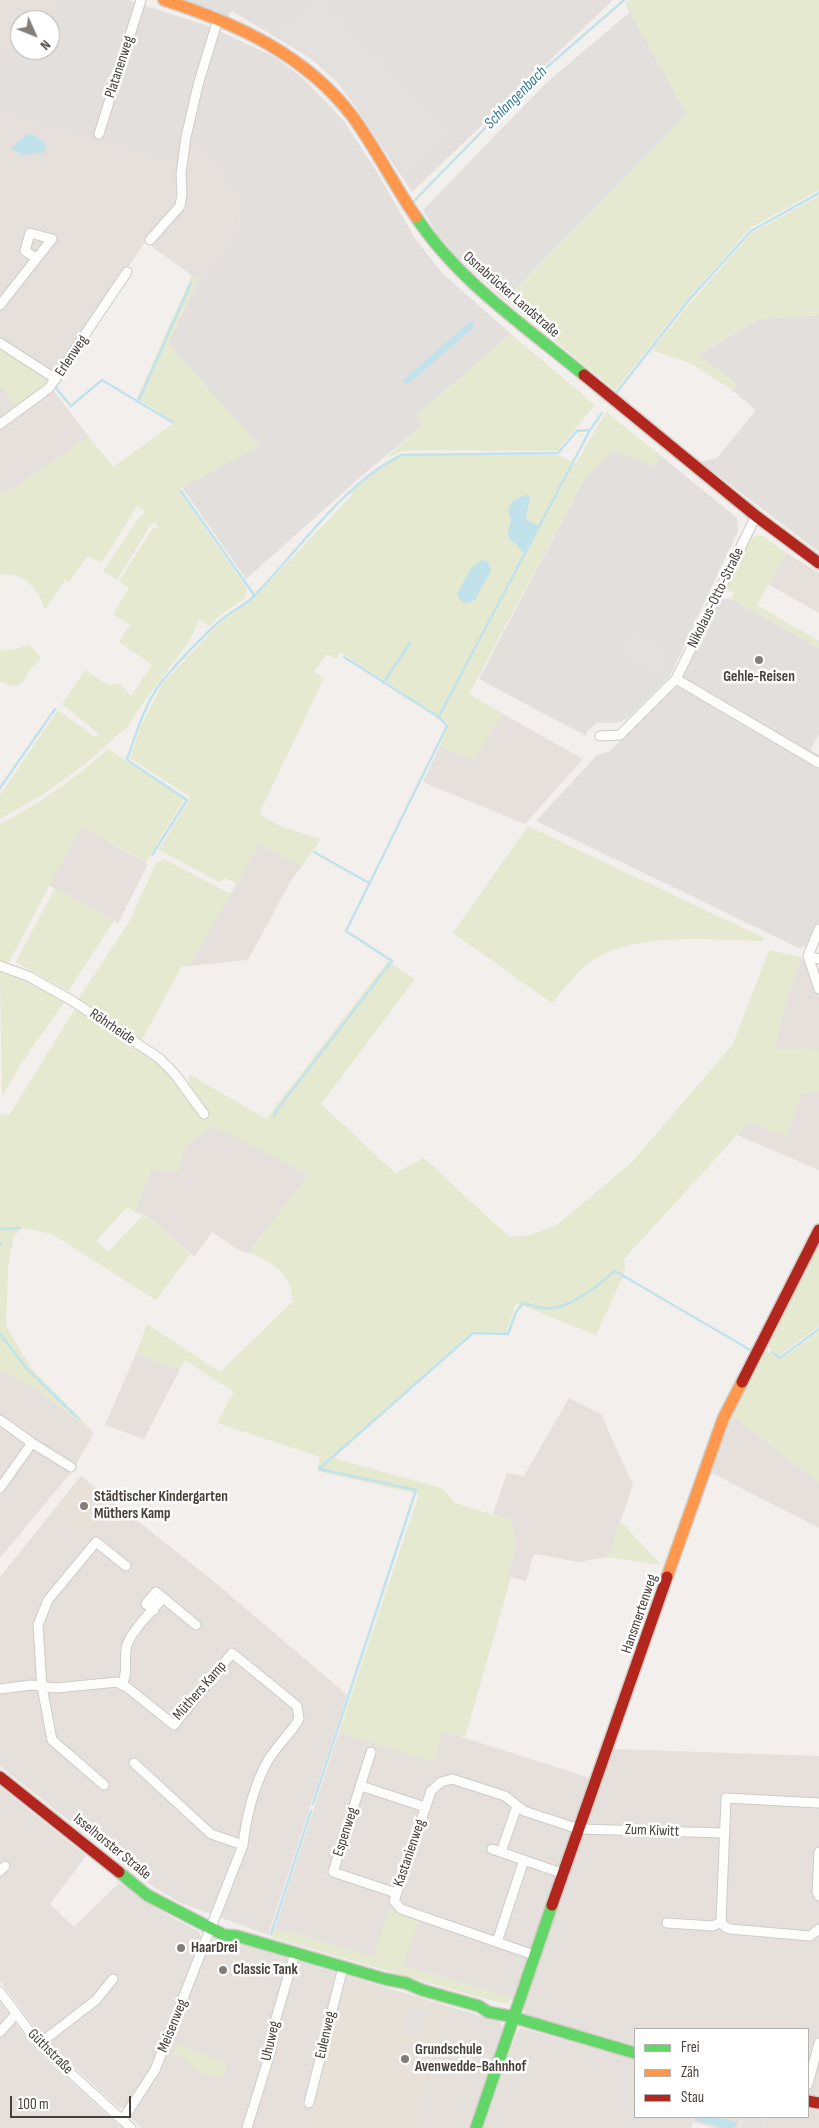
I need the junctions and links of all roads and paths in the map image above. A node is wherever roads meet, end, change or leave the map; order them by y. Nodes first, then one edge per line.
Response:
1 (141, 0) edge
2 (164, 0) edge
3 (218, 19) junction
4 (98, 134) dead end
5 (150, 240) dead end
6 (36, 258) dead end
7 (127, 272) dead end
8 (0, 305) edge
9 (0, 342) edge
10 (56, 379) junction
11 (0, 424) edge
12 (756, 516) junction
13 (819, 563) edge
14 (676, 679) junction
15 (600, 736) dead end
16 (819, 762) edge
17 (819, 929) edge
18 (808, 956) junction
19 (819, 959) edge
20 (0, 966) edge
21 (819, 989) edge
22 (204, 1114) dead end
23 (819, 1230) edge
24 (0, 1420) edge
25 (32, 1443) junction
26 (71, 1467) dead end
27 (0, 1488) edge
28 (126, 1566) dead end
29 (196, 1625) dead end
30 (122, 1684) junction
31 (42, 1687) junction
32 (0, 1689) edge
33 (371, 1752) dead end
34 (134, 1763) dead end
35 (0, 1777) edge
36 (104, 1785) dead end
37 (361, 1786) junction
38 (819, 1803) edge
39 (516, 1806) junction
40 (425, 1808) junction
41 (579, 1829) junction
42 (725, 1833) junction
43 (243, 1845) junction
44 (819, 1852) edge
45 (524, 1860) junction
46 (564, 1874) junction
47 (396, 1893) junction
48 (819, 1896) edge
49 (721, 1922) junction
50 (667, 1923) dead end
51 (212, 1927) junction
52 (819, 1929) edge
53 (496, 1942) junction
54 (295, 1953) junction
55 (534, 1955) junction
56 (343, 1967) junction
57 (113, 1979) dead end
58 (0, 1992) edge
59 (16, 2014) junction
60 (512, 2017) junction
61 (0, 2032) edge
62 (819, 2043) edge
63 (38, 2044) junction
64 (634, 2053) edge
65 (809, 2080) edge
66 (309, 2103) dead end
67 (122, 2120) junction
68 (131, 2128) edge
69 (247, 2128) edge
70 (476, 2128) edge

1 - 4 street, Platanenweg
2 - 3 street, Osnabrücker Landstraße
3 - 5 street
3 - 12 street, Osnabrücker Landstraße
6 - 8 street
7 - 10 street, Erlenweg
9 - 10 street
10 - 11 street, Erlenweg
12 - 13 street, Osnabrücker Landstraße
12 - 14 street, Nikolaus-Otto-Straße
14 - 15 street, Nikolaus-Otto-Straße
14 - 16 street
17 - 18 street
18 - 19 street
18 - 21 street
20 - 22 street, Röhrheide
23 - 41 street, Hansmertenweg
24 - 25 street
25 - 26 street
25 - 27 street
28 - 31 street
29 - 30 street
30 - 31 street
30 - 43 street, Müthers Kamp
31 - 32 street
31 - 36 street
33 - 37 street, Espenweg
34 - 43 street
35 - 51 street, Isselhorster Straße
37 - 40 street
37 - 47 street, Espenweg
38 - 42 street
39 - 40 street, Kastanienweg
39 - 41 street, Kastanienweg
39 - 45 street
40 - 47 street, Kastanienweg
41 - 42 street, Zum Kiwitt
41 - 46 street, Hansmertenweg
42 - 49 street
43 - 51 street, Müthers Kamp
44 - 48 street
45 - 46 street
45 - 53 street
46 - 55 street, Hansmertenweg
47 - 53 street, Kastanienweg
49 - 50 street
49 - 52 street
51 - 54 street, Isselhorster Straße
51 - 67 street, Meisenweg
53 - 55 street, Kastanienweg
54 - 56 street, Isselhorster Straße
54 - 69 street, Uhuweg
55 - 60 street, Hansmertenweg
56 - 60 street, Isselhorster Straße
56 - 66 street, Eulenweg
57 - 63 street
58 - 59 street, Güthstraße
59 - 61 street, Güthstraße
59 - 63 street, Güthstraße
60 - 64 street, Isselhorster Straße
60 - 70 street, Hansmertenweg
62 - 65 street
63 - 67 street, Güthstraße
67 - 68 street, Güthstraße

